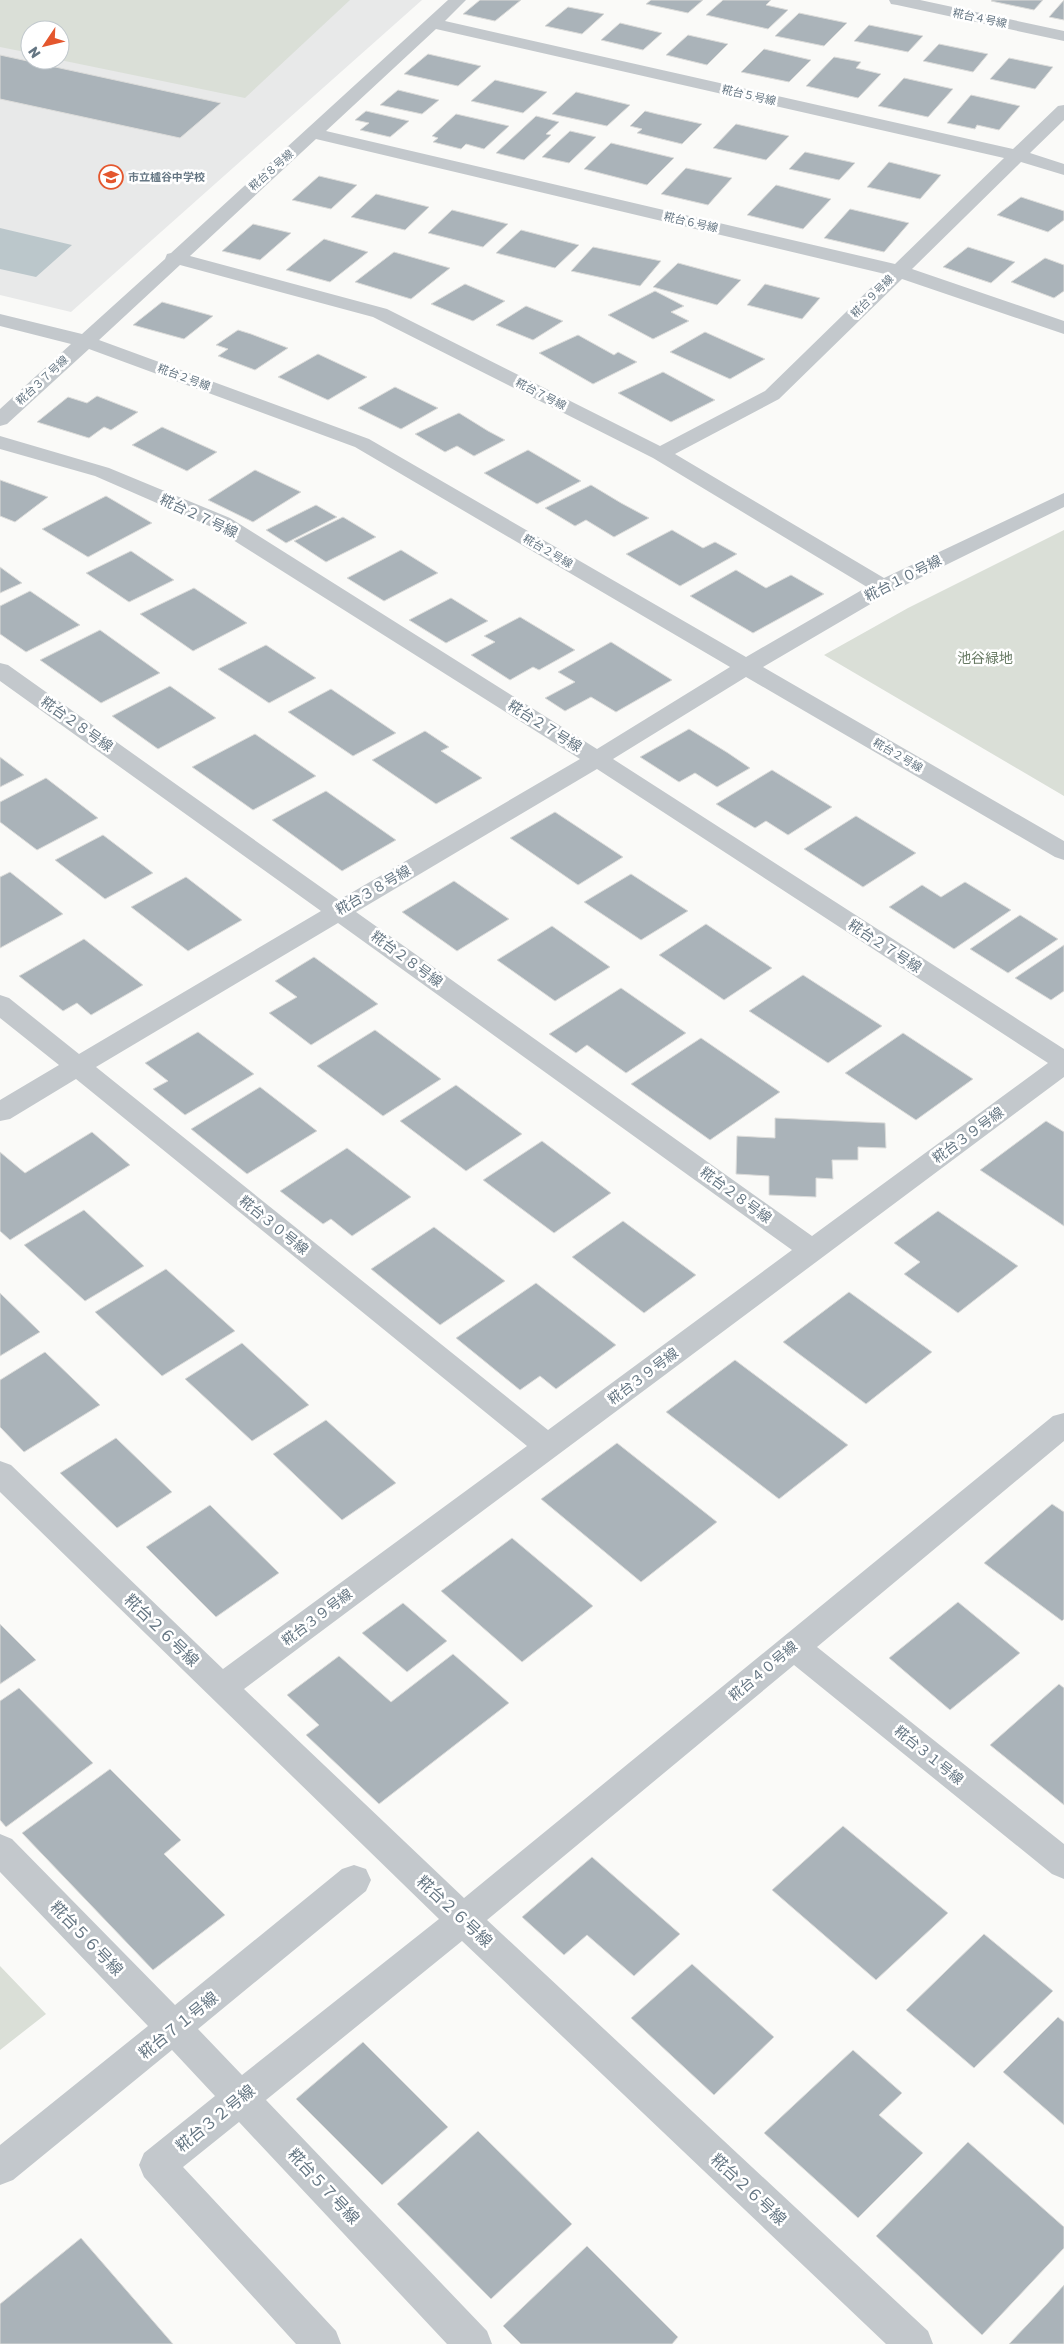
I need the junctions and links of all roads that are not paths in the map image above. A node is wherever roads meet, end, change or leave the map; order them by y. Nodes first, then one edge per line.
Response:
1 (458, 0) edge
2 (896, 0) edge
3 (432, 24) junction
4 (1064, 36) edge
5 (1064, 110) edge
6 (312, 133) junction
7 (1019, 156) junction
8 (1064, 170) edge
9 (174, 258) junction
10 (898, 271) junction
11 (0, 320) edge
12 (1064, 328) edge
13 (84, 341) junction
14 (0, 420) edge
15 (0, 442) edge
16 (660, 454) junction
17 (1064, 498) edge
18 (883, 586) junction
19 (746, 667) junction
20 (0, 670) edge
21 (597, 759) junction
22 (1064, 852) edge
23 (338, 910) junction
24 (0, 1004) edge
25 (1064, 1063) edge
26 (77, 1066) junction
27 (0, 1112) edge
28 (812, 1250) junction
29 (1064, 1424) edge
30 (548, 1446) junction
31 (0, 1473) edge
32 (793, 1646) junction
33 (222, 1688) junction
34 (0, 1849) edge
35 (1064, 1864) edge
36 (354, 1880) dead end
37 (464, 1919) junction
38 (174, 2028) junction
39 (240, 2098) junction
40 (0, 2168) edge
41 (322, 2344) edge
42 (474, 2344) edge
43 (914, 2344) edge

1 - 3 street, 糀台８号線
2 - 4 street, 糀台４号線
3 - 6 street, 糀台８号線
3 - 7 street, 糀台５号線
5 - 7 street, 糀台９号線
6 - 9 street, 糀台８号線
6 - 10 street, 糀台６号線
7 - 8 street, 糀台５号線
7 - 10 street, 糀台９号線
9 - 13 street, 糀台８号線
9 - 16 street, 糀台７号線
10 - 12 street, 糀台６号線
10 - 16 street, 糀台９号線
11 - 13 street, 糀台２号線
13 - 14 street, 糀台３７号線
13 - 19 street, 糀台２号線
15 - 21 street, 糀台２７号線
16 - 18 street, 糀台７号線
17 - 18 street, 糀台１０号線
18 - 19 street, 糀台１０号線
19 - 21 street, 糀台３８号線
19 - 22 street, 糀台２号線
20 - 23 street, 糀台２８号線
21 - 23 street, 糀台３８号線
21 - 25 street, 糀台２７号線
23 - 26 street, 糀台３８号線
23 - 28 street, 糀台２８号線
24 - 26 street, 糀台３０号線
25 - 28 street, 糀台３９号線
26 - 27 street, 糀台３８号線
26 - 30 street, 糀台３０号線
28 - 30 street, 糀台３９号線
29 - 32 street, 糀台４０号線
30 - 33 street, 糀台３９号線
31 - 33 street, 糀台２６号線
32 - 35 street, 糀台３１号線
32 - 37 street, 糀台４０号線
33 - 37 street, 糀台２６号線
34 - 38 street, 糀台５６号線
36 - 38 street, 糀台７１号線
37 - 39 street, 糀台３２号線
37 - 43 street, 糀台２６号線
38 - 39 street, 糀台５７号線
38 - 40 street, 糀台７１号線
39 - 41 street, 糀台３２号線
39 - 42 street, 糀台５７号線

